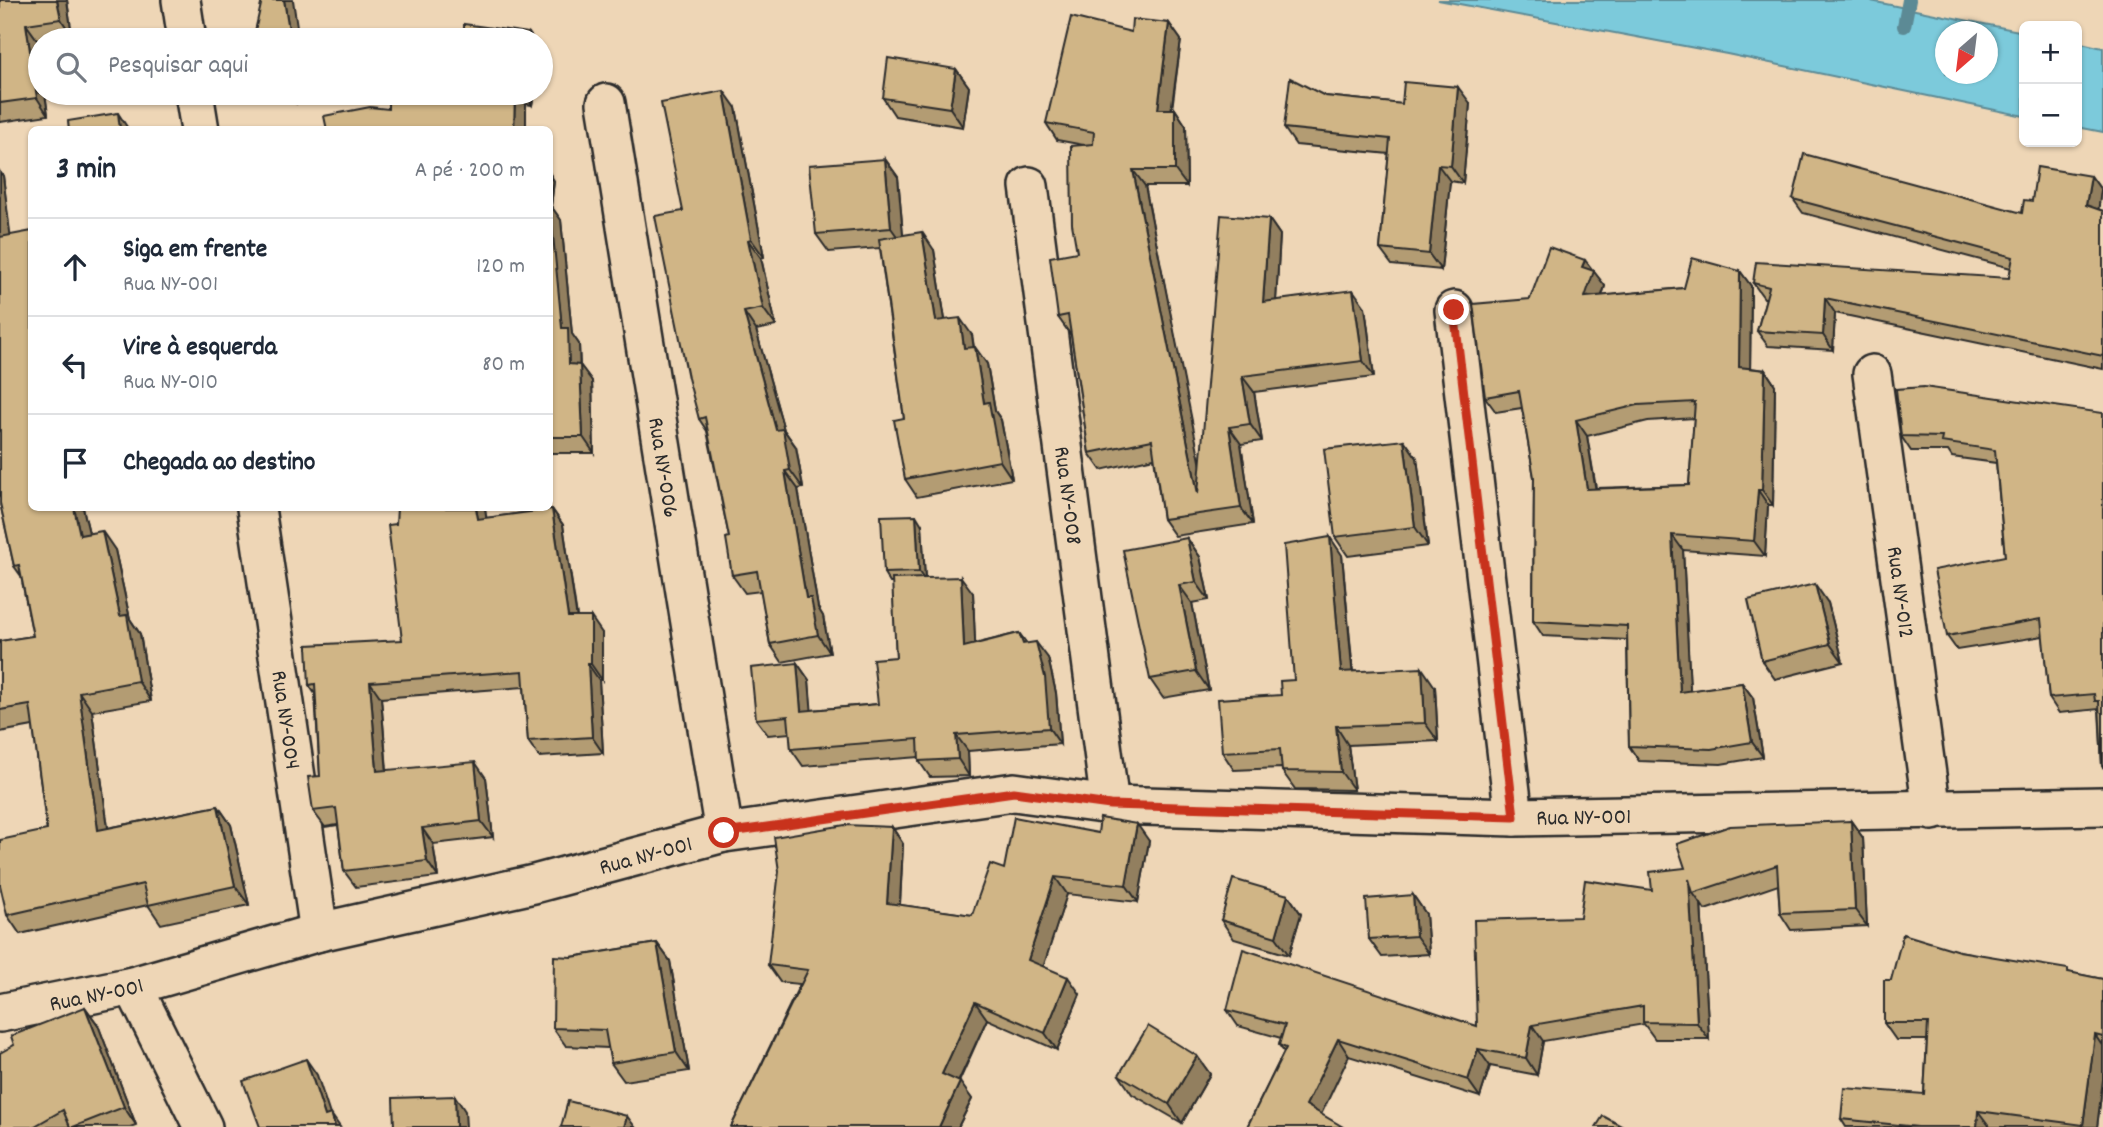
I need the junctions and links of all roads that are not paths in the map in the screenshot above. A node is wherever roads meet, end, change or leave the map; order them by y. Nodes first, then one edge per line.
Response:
1 (181, 0) edge
2 (185, 28) edge
3 (606, 103) dead end
4 (196, 105) edge
5 (199, 126) edge
6 (1029, 186) dead end
7 (1454, 310) dead end
8 (1872, 374) dead end
9 (256, 511) edge
10 (1110, 805) junction
11 (2103, 806) edge
12 (1932, 811) junction
13 (1514, 817) junction
14 (724, 833) junction
15 (319, 932) junction
16 (133, 986) junction
17 (0, 1013) edge
18 (203, 1127) edge

1 - 2 street
3 - 14 street, Rua NY-006
4 - 5 street
6 - 10 street, Rua NY-008
7 - 13 street
8 - 12 street, Rua NY-012
9 - 15 street, Rua NY-004
10 - 13 street, Rua NY-001
10 - 14 street, Rua NY-001
11 - 12 street, Rua NY-001
12 - 13 street, Rua NY-001
14 - 15 street, Rua NY-001
15 - 16 street, Rua NY-001
16 - 17 street, Rua NY-001
16 - 18 street

